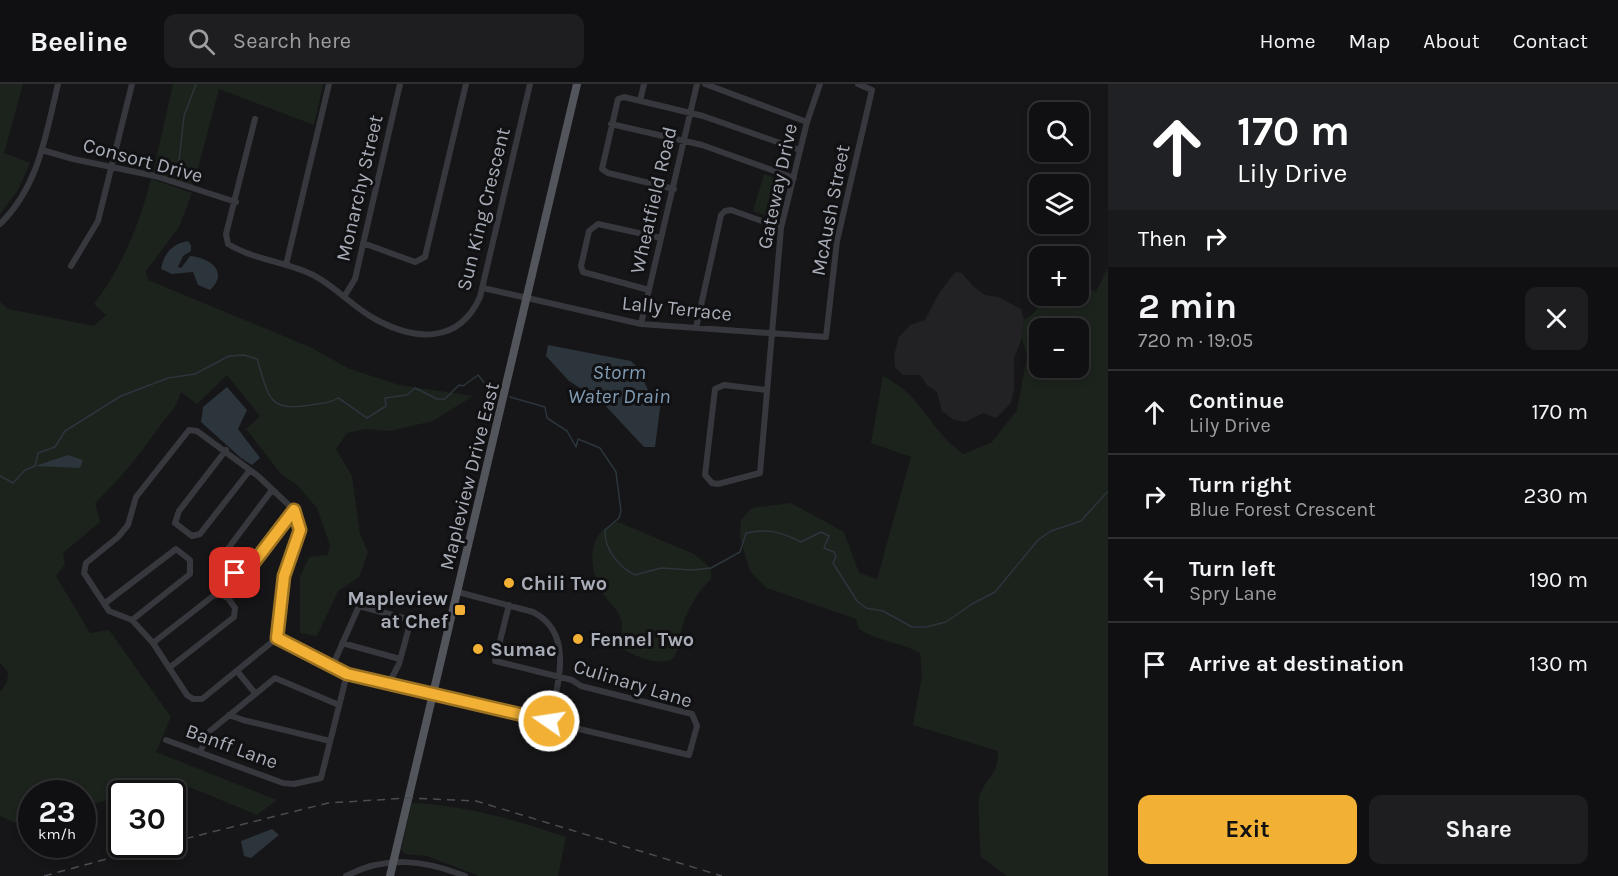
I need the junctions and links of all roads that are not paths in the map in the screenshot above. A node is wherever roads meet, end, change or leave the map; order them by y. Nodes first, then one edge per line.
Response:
1 (58, 84) edge
2 (132, 84) edge
3 (329, 84) edge
4 (400, 84) edge
5 (466, 84) edge
6 (530, 84) edge
7 (577, 84) edge
8 (644, 84) edge
9 (697, 84) edge
10 (705, 84) edge
11 (820, 84) edge
12 (858, 84) edge
13 (640, 101) junction
14 (690, 113) junction
15 (255, 119) dead end
16 (807, 122) junction
17 (611, 124) junction
18 (684, 141) junction
19 (42, 150) junction
20 (800, 150) junction
21 (111, 168) junction
22 (794, 178) junction
23 (674, 189) junction
24 (236, 202) junction
25 (0, 224) edge
26 (781, 228) junction
27 (661, 238) junction
28 (363, 243) junction
29 (286, 265) junction
30 (71, 266) dead end
31 (483, 288) junction
32 (649, 290) junction
33 (344, 297) junction
34 (527, 298) junction
35 (641, 324) junction
36 (696, 328) junction
37 (771, 332) junction
38 (826, 337) joint
39 (766, 390) junction
40 (226, 450) junction
41 (250, 470) junction
42 (272, 490) junction
43 (294, 510) junction
44 (458, 592) junction
45 (104, 604) junction
46 (509, 605) junction
47 (132, 620) junction
48 (277, 638) junction
49 (153, 643) junction
50 (342, 643) junction
51 (400, 659) junction
52 (332, 667) junction
53 (169, 668) junction
54 (237, 671) junction
55 (347, 674) junction
56 (560, 678) junction
57 (389, 683) junction
58 (255, 693) junction
59 (433, 694) junction
60 (339, 705) junction
61 (229, 715) junction
62 (549, 721) junction
63 (166, 740) dead end
64 (330, 741) junction
65 (200, 752) junction
66 (393, 862) junction
67 (346, 876) edge
68 (390, 876) edge
69 (465, 876) edge

1 - 19 street
2 - 21 street
3 - 29 street
4 - 28 street, Monarchy Street
5 - 28 street
6 - 31 street, Sun King Crescent
7 - 34 main road, Mapleview Drive East
8 - 13 street
9 - 14 street, Wheatfield Road
10 - 16 street
11 - 16 street, Gateway Drive
12 - 38 street, McAush Street
13 - 14 street
13 - 17 street
14 - 18 street, Wheatfield Road
14 - 20 street
15 - 24 street
16 - 20 street, Gateway Drive
17 - 18 street
17 - 23 street
18 - 22 street
18 - 23 street, Wheatfield Road
19 - 21 street, Consort Drive
19 - 25 street
20 - 22 street, Gateway Drive
21 - 24 street, Consort Drive
21 - 30 street
22 - 26 street, Gateway Drive
23 - 27 street, Wheatfield Road
24 - 29 street, Sun King Crescent
26 - 36 street
26 - 37 street, Gateway Drive
27 - 32 street, Wheatfield Road
27 - 32 street
28 - 33 street, Monarchy Street
29 - 33 street, Sun King Crescent
31 - 33 street, Sun King Crescent
31 - 34 street, Lally Terrace
32 - 35 street, Wheatfield Road
34 - 35 street, Lally Terrace
34 - 44 main road, Mapleview Drive East
35 - 36 street, Lally Terrace
36 - 37 street, Lally Terrace
37 - 38 street, Lally Terrace
37 - 39 street, Gateway Drive
39 - 39 street, Gateway Drive
40 - 41 street
40 - 41 street
40 - 45 street
41 - 42 street
42 - 43 street
42 - 43 street
43 - 48 street
44 - 46 street
44 - 59 main road, Mapleview Drive East
45 - 47 street
45 - 47 street
46 - 56 street
46 - 56 street
47 - 49 street
48 - 52 street
48 - 54 street
49 - 53 street
49 - 53 street
50 - 51 street
50 - 51 street
50 - 52 street
51 - 57 street
52 - 55 street
53 - 54 street
54 - 58 street
55 - 57 street
55 - 60 street, Banff Lane
56 - 62 street
56 - 62 street, Culinary Lane
57 - 59 street
58 - 60 street
58 - 61 street
59 - 62 street
59 - 66 main road, Mapleview Drive East
60 - 64 street, Banff Lane
61 - 64 street
61 - 65 street
63 - 65 street, Banff Lane
64 - 65 street, Banff Lane
66 - 67 street
66 - 68 main road, Mapleview Drive East
66 - 69 street

